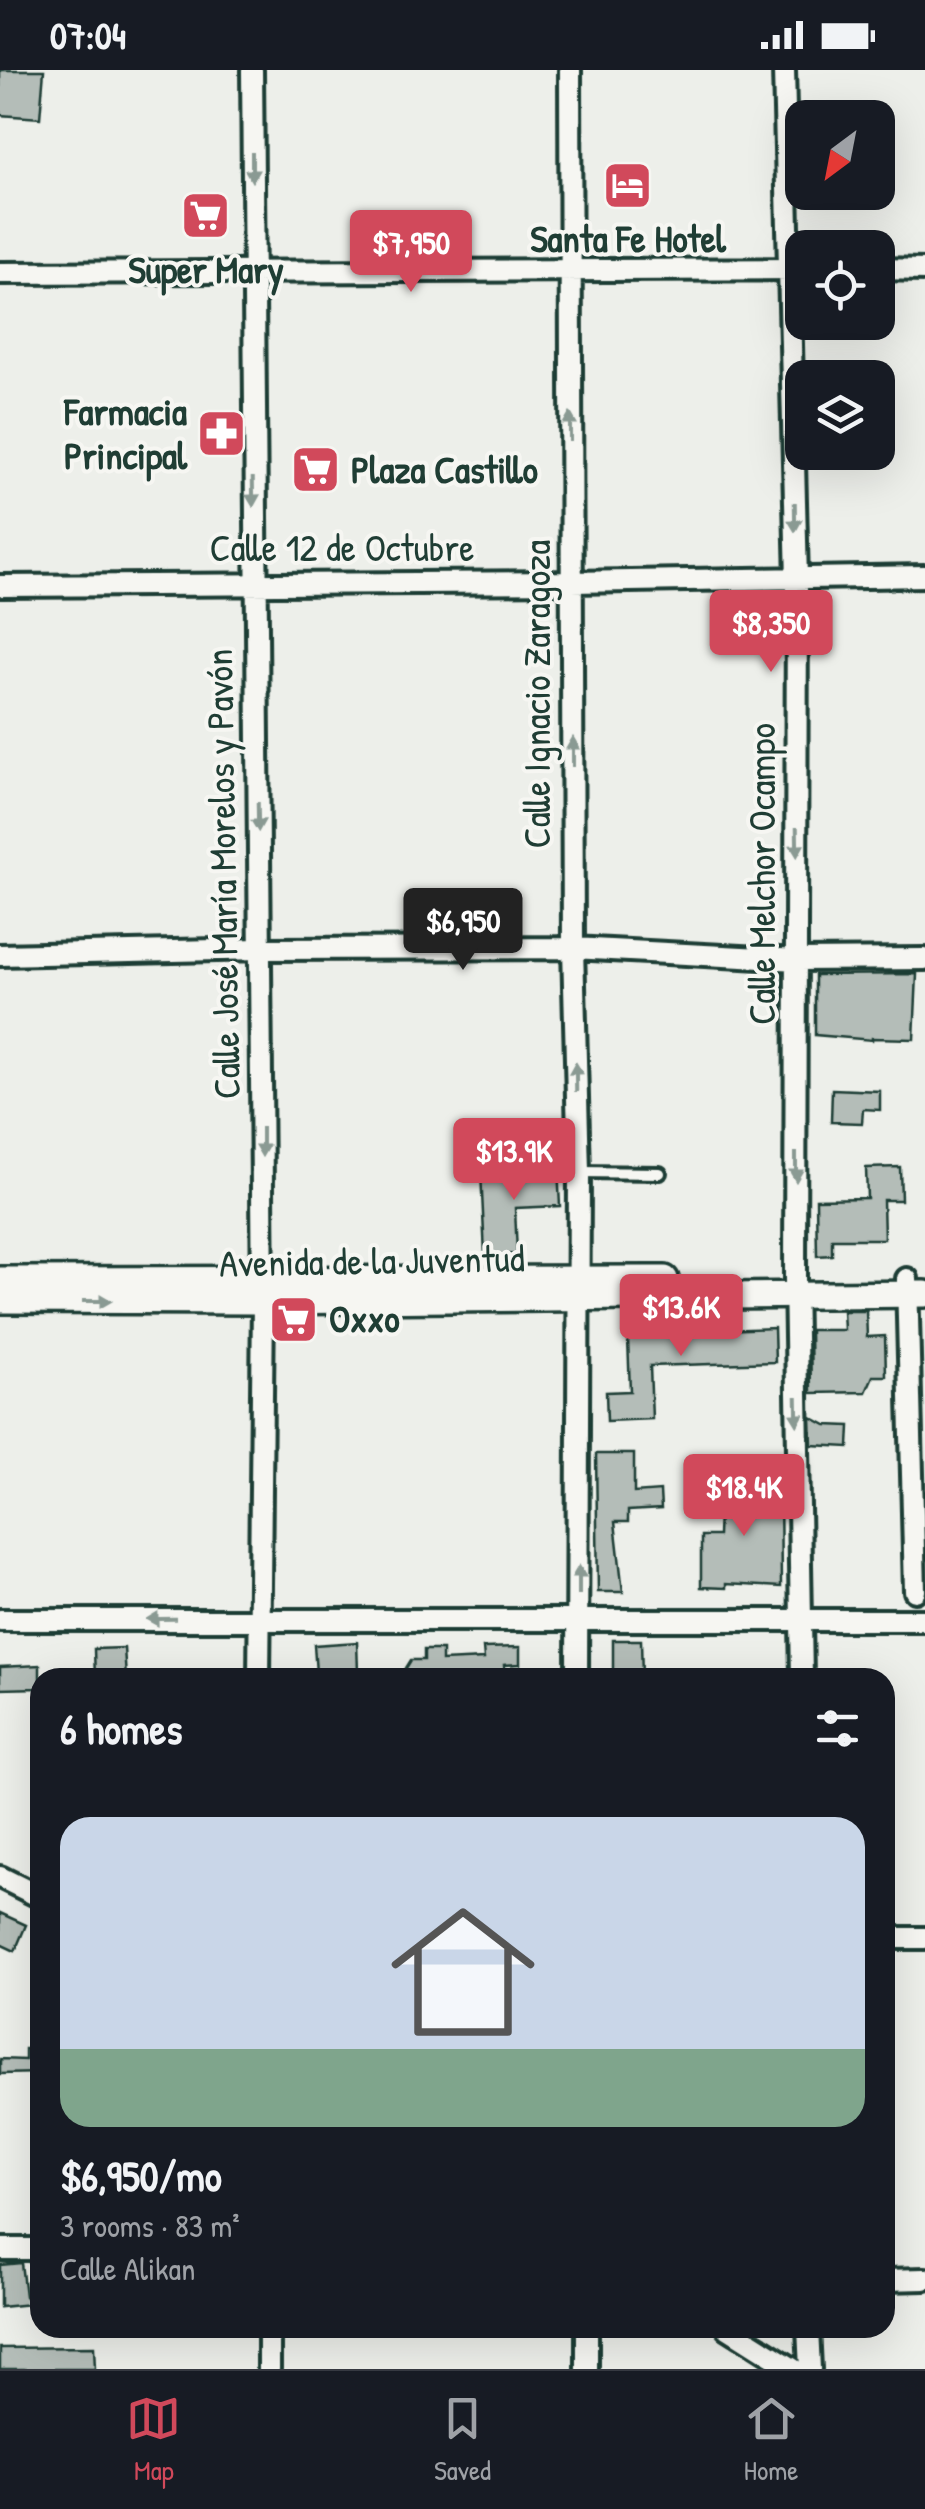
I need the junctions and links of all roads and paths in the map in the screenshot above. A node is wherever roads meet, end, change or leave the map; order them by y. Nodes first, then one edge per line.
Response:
1 (252, 70) edge
2 (570, 70) edge
3 (784, 70) edge
4 (794, 230) edge
5 (785, 269) edge
6 (253, 270) junction
7 (569, 270) junction
8 (895, 270) edge
9 (925, 270) edge
10 (0, 273) edge
11 (797, 340) edge
12 (925, 576) edge
13 (797, 580) junction
14 (572, 582) junction
15 (254, 584) junction
16 (0, 586) edge
17 (573, 948) junction
18 (260, 949) junction
19 (0, 954) edge
20 (925, 959) edge
21 (798, 960) junction
22 (579, 1172) junction
23 (660, 1172) dead end
24 (0, 1280) edge
25 (916, 1286) edge
26 (795, 1287) junction
27 (577, 1288) junction
28 (263, 1290) junction
29 (0, 1300) edge
30 (918, 1404) edge
31 (915, 1591) dead end
32 (259, 1618) junction
33 (0, 1620) edge
34 (579, 1620) junction
35 (801, 1620) junction
36 (925, 1620) edge
37 (263, 1668) edge
38 (578, 1668) edge
39 (802, 1668) edge
40 (0, 1877) edge
41 (30, 1893) edge
42 (895, 1938) edge
43 (925, 1938) edge
44 (0, 2249) edge
45 (30, 2250) edge
46 (925, 2279) edge
47 (895, 2280) edge
48 (269, 2338) edge
49 (587, 2338) edge
50 (744, 2338) edge
51 (808, 2338) edge
52 (269, 2369) edge
53 (587, 2369) edge
54 (793, 2369) edge
55 (810, 2369) edge

1 -> 6 street, Calle José María Morelos y Pavón
2 - 7 street, Calle Ignacio Zaragoza
3 - 4 street, Calle Melchor Ocampo
5 - 7 street
6 - 7 street
6 - 10 street
6 -> 15 street, Calle José María Morelos y Pavón
14 -> 7 street, Calle Ignacio Zaragoza
8 - 9 street
11 -> 13 street, Calle Melchor Ocampo
12 - 13 street, Calle 12 de Octubre
13 - 14 street, Calle 12 de Octubre
13 -> 21 street, Calle Melchor Ocampo
14 - 15 street, Calle 12 de Octubre
17 -> 14 street, Calle Ignacio Zaragoza
15 - 16 street, Calle 12 de Octubre
15 -> 18 street, Calle José María Morelos y Pavón
17 - 18 street
17 - 21 street
22 -> 17 street, Calle Ignacio Zaragoza
18 - 19 street
18 -> 28 street, Calle José María Morelos y Pavón
20 - 21 street
21 -> 26 street, Calle Melchor Ocampo
22 - 23 lane
22 - 27 street, Calle Ignacio Zaragoza
24 - 28 street, Avenida de la Juventud
25 - 26 street, Avenida de la Juventud
25 - 30 street
26 - 27 street, Avenida de la Juventud
26 -> 35 street, Calle Melchor Ocampo
27 - 28 street, Avenida de la Juventud
34 -> 27 street, Calle Ignacio Zaragoza
29 -> 28 street, Avenida de la Juventud
28 - 32 street, Calle José María Morelos y Pavón
30 - 31 street
32 -> 33 street
32 - 34 street
32 - 37 street, Calle José María Morelos y Pavón
34 - 35 street
34 - 38 street, Calle Ignacio Zaragoza
35 - 36 street
35 - 39 street, Calle Melchor Ocampo
40 - 41 street
42 - 43 street
44 - 45 street
46 - 47 street
48 - 52 street
49 - 53 street
50 - 54 street
51 - 55 street

